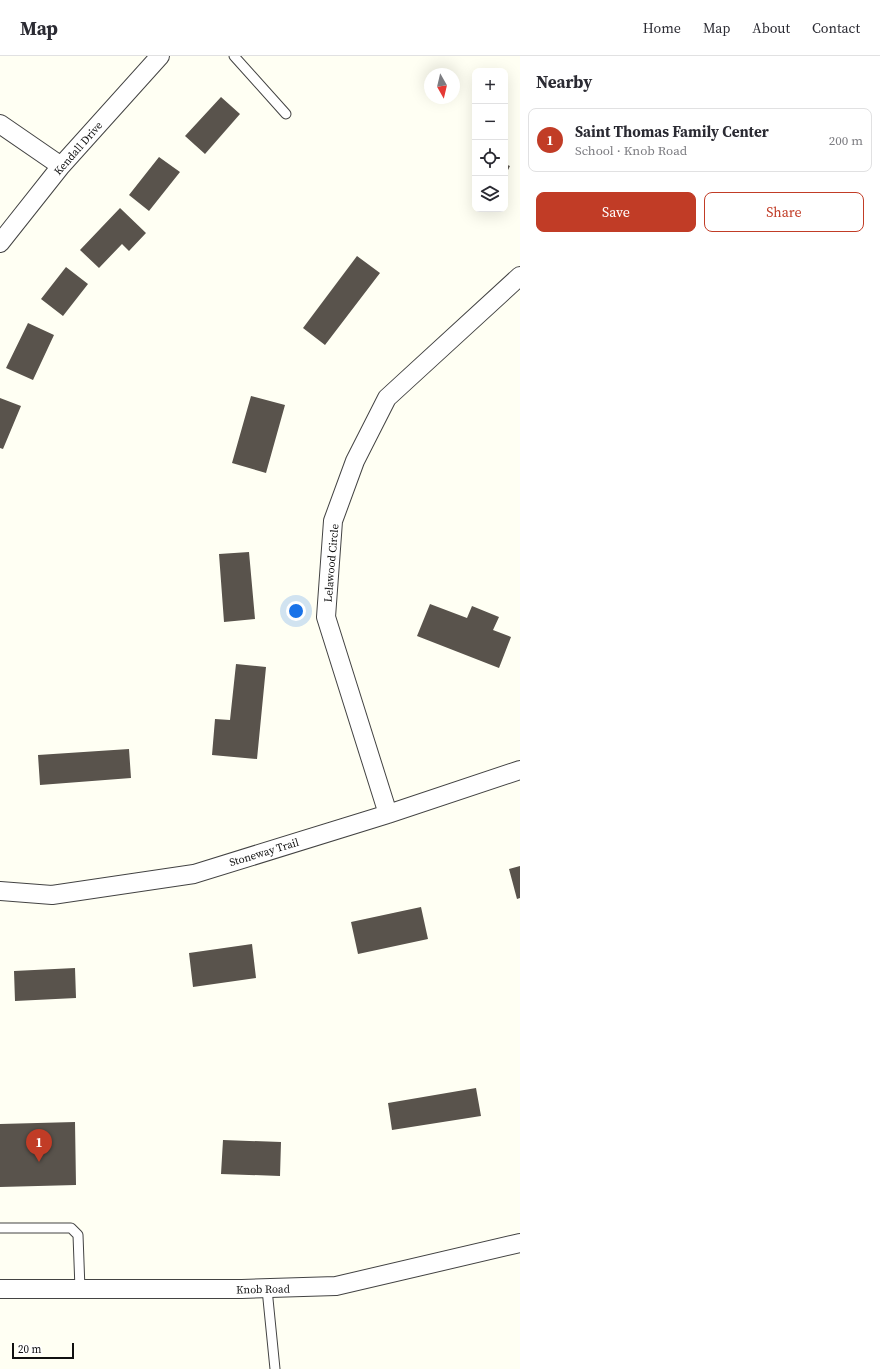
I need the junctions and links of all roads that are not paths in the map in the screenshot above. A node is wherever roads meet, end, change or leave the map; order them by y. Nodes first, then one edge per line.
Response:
1 (160, 56) edge
2 (234, 56) edge
3 (286, 114) dead end
4 (0, 124) edge
5 (61, 166) junction
6 (0, 243) edge
7 (520, 276) edge
8 (520, 770) edge
9 (388, 814) junction
10 (0, 890) edge
11 (0, 1228) edge
12 (520, 1243) edge
13 (0, 1289) edge
14 (80, 1289) junction
15 (267, 1289) junction
16 (275, 1369) edge

1 - 5 street, Kendall Drive
2 - 3 lane
4 - 5 street
5 - 6 street, Kendall Drive
7 - 9 street, Lelawood Circle
8 - 9 street, Stoneway Trail
9 - 10 street, Stoneway Trail
11 - 14 lane
12 - 15 street, Knob Road
13 - 14 street, Knob Road
14 - 15 street, Knob Road
15 - 16 lane

